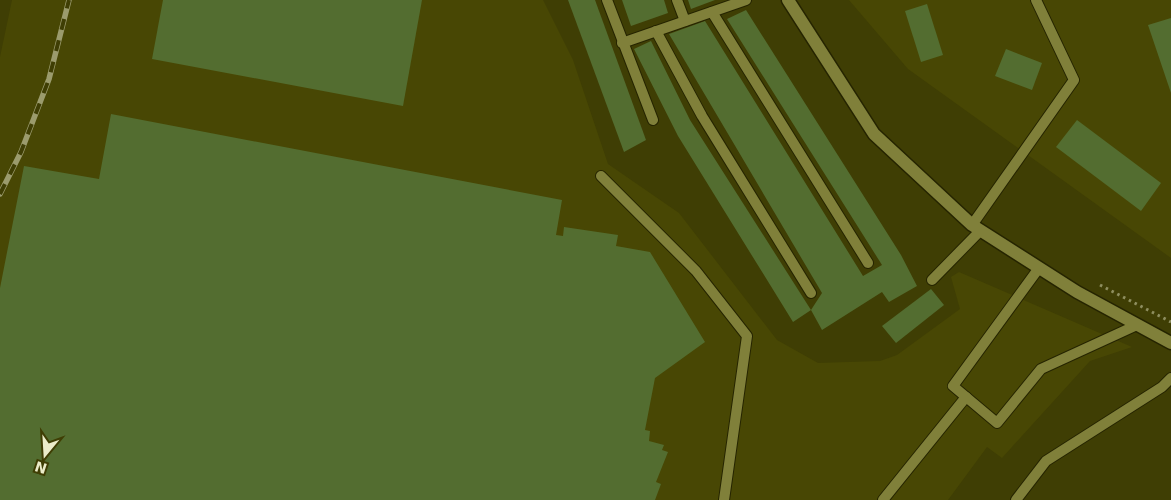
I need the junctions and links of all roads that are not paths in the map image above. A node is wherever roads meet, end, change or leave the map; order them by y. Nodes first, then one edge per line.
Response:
1 (607, 0) edge
2 (677, 0) edge
3 (745, 0) edge
4 (788, 0) edge
5 (1036, 0) edge
6 (712, 12) junction
7 (684, 21) junction
8 (656, 31) junction
9 (622, 43) junction
10 (653, 120) dead end
11 (601, 176) dead end
12 (976, 228) junction
13 (868, 263) dead end
14 (1039, 268) junction
15 (932, 280) dead end
16 (811, 293) dead end
17 (1137, 324) junction
18 (1171, 343) edge
19 (1171, 378) edge
20 (966, 397) junction
21 (724, 500) edge
22 (883, 500) edge
23 (1016, 500) edge

1 - 9 lane
2 - 7 lane
3 - 6 lane
4 - 12 street
5 - 12 lane
6 - 7 lane
6 - 13 lane
7 - 8 lane
8 - 9 lane
8 - 16 lane
9 - 10 lane
11 - 21 lane
12 - 14 street
12 - 15 lane
14 - 17 street
14 - 20 lane
17 - 18 street
17 - 20 lane
19 - 23 lane
20 - 22 lane

